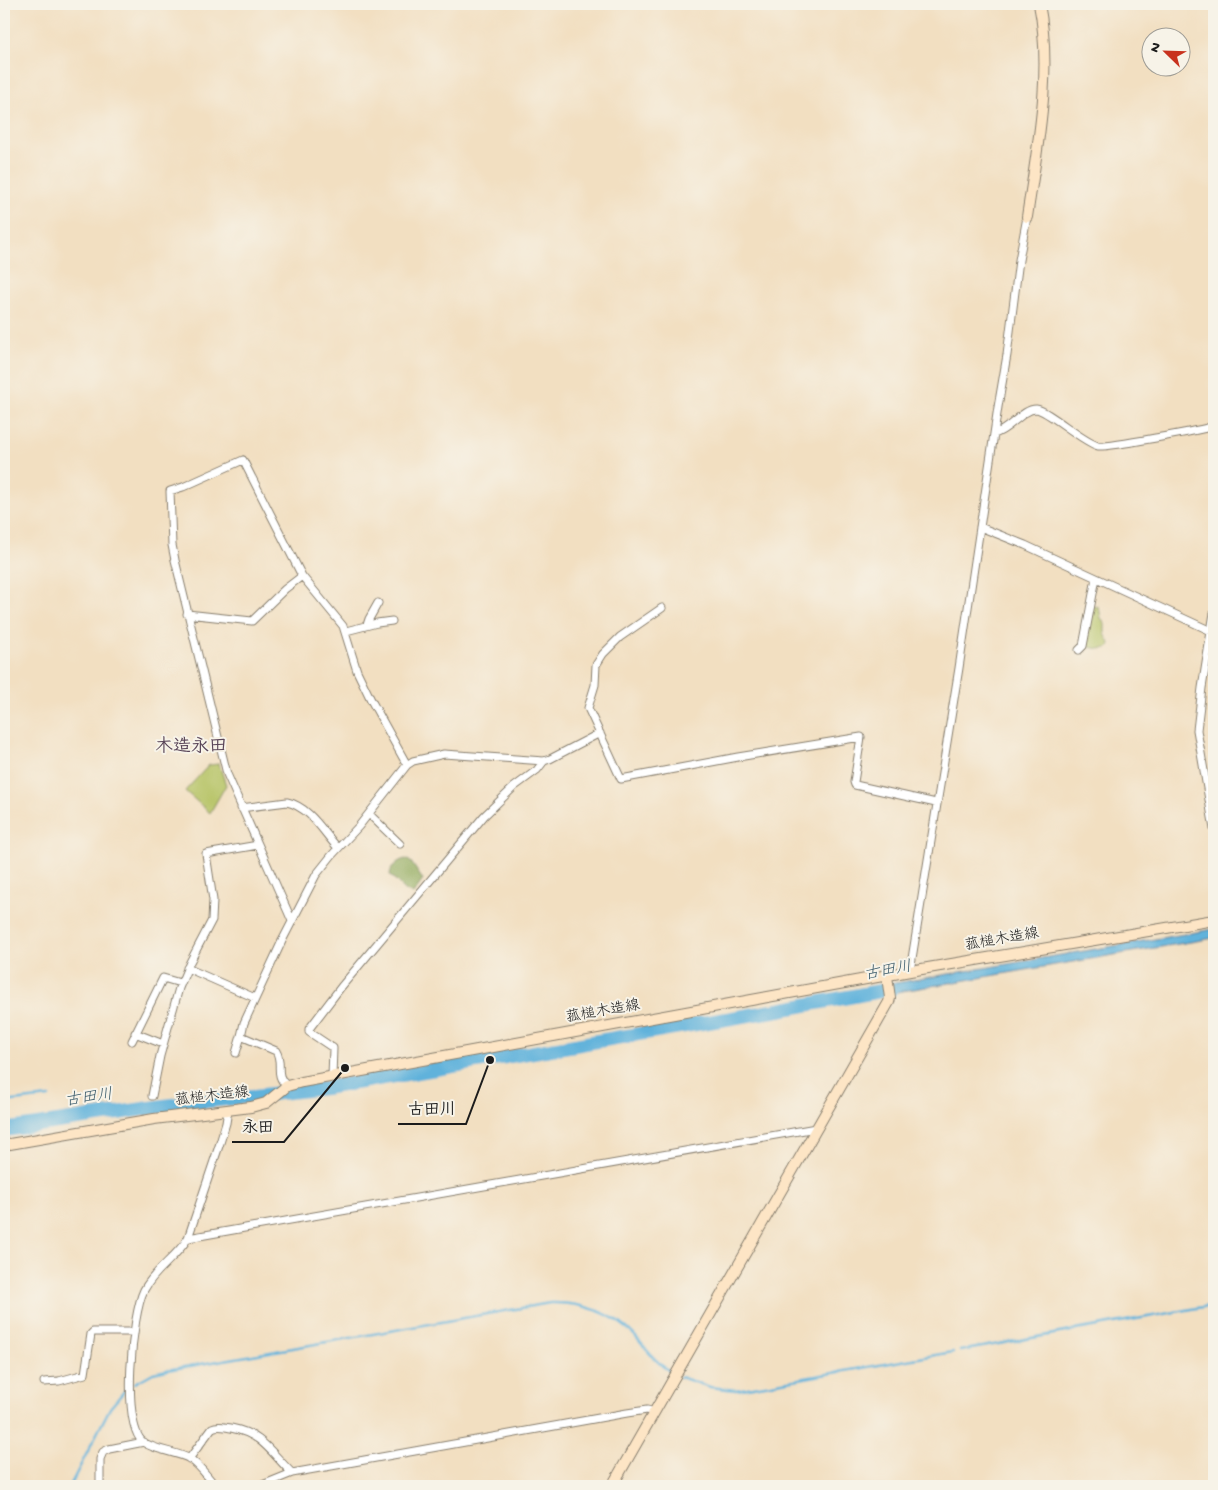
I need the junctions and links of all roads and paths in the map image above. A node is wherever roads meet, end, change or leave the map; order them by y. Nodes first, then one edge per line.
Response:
1 (1040, 4) edge
2 (1027, 217) joint
3 (1214, 426) edge
4 (994, 434) junction
5 (980, 527) junction
6 (302, 576) junction
7 (1096, 578) junction
8 (378, 603) dead end
9 (662, 608) dead end
10 (1214, 613) edge
11 (187, 614) junction
12 (392, 622) dead end
13 (367, 625) junction
14 (1210, 630) junction
15 (346, 631) junction
16 (1080, 650) dead end
17 (600, 733) junction
18 (544, 760) junction
19 (407, 765) junction
20 (936, 804) junction
21 (242, 808) junction
22 (369, 814) junction
23 (1214, 829) edge
24 (400, 844) dead end
25 (258, 845) junction
26 (338, 848) junction
27 (1214, 920) edge
28 (292, 921) junction
29 (187, 968) junction
30 (910, 971) junction
31 (887, 979) junction
32 (180, 983) junction
33 (255, 998) junction
34 (135, 1033) junction
35 (241, 1036) junction
36 (132, 1041) dead end
37 (163, 1044) junction
38 (236, 1053) dead end
39 (332, 1076) junction
40 (287, 1086) junction
41 (152, 1096) dead end
42 (228, 1110) junction
43 (816, 1128) junction
44 (4, 1145) edge
45 (188, 1238) junction
46 (133, 1332) junction
47 (44, 1382) dead end
48 (655, 1412) junction
49 (144, 1442) junction
50 (190, 1459) junction
51 (292, 1473) junction
52 (100, 1486) edge
53 (216, 1486) edge
54 (260, 1486) edge
55 (612, 1486) edge

1 - 2 main road
2 - 4 street
3 - 4 street
4 - 5 street
5 - 7 street
5 - 20 street
6 - 11 street
6 - 11 street
6 - 15 street
7 - 14 street
7 - 16 street
8 - 13 street
9 - 17 street
10 - 14 street
11 - 21 street
12 - 13 street
13 - 15 street
14 - 23 street
15 - 19 street
17 - 18 street
17 - 20 street
18 - 19 street
18 - 39 street
19 - 22 street
20 - 30 street
21 - 25 street
21 - 26 street
22 - 24 street
22 - 26 street
25 - 28 street
25 - 29 street
26 - 28 street
27 - 30 main road, 菰槌木造線
28 - 33 street
29 - 32 street
29 - 33 street
30 - 31 main road, 菰槌木造線
31 - 39 main road, 菰槌木造線
31 - 43 main road
32 - 34 street
32 - 37 street
33 - 35 street
34 - 36 street
34 - 37 street
35 - 38 street
35 - 40 street
37 - 41 street
39 - 40 main road, 菰槌木造線
40 - 42 main road, 菰槌木造線
42 - 44 main road, 菰槌木造線
42 - 45 street
43 - 45 street
43 - 48 main road
45 - 46 street
46 - 47 street
46 - 49 street
48 - 51 street
48 - 55 main road
49 - 50 street
49 - 52 street
50 - 51 street
50 - 53 street
51 - 54 street

